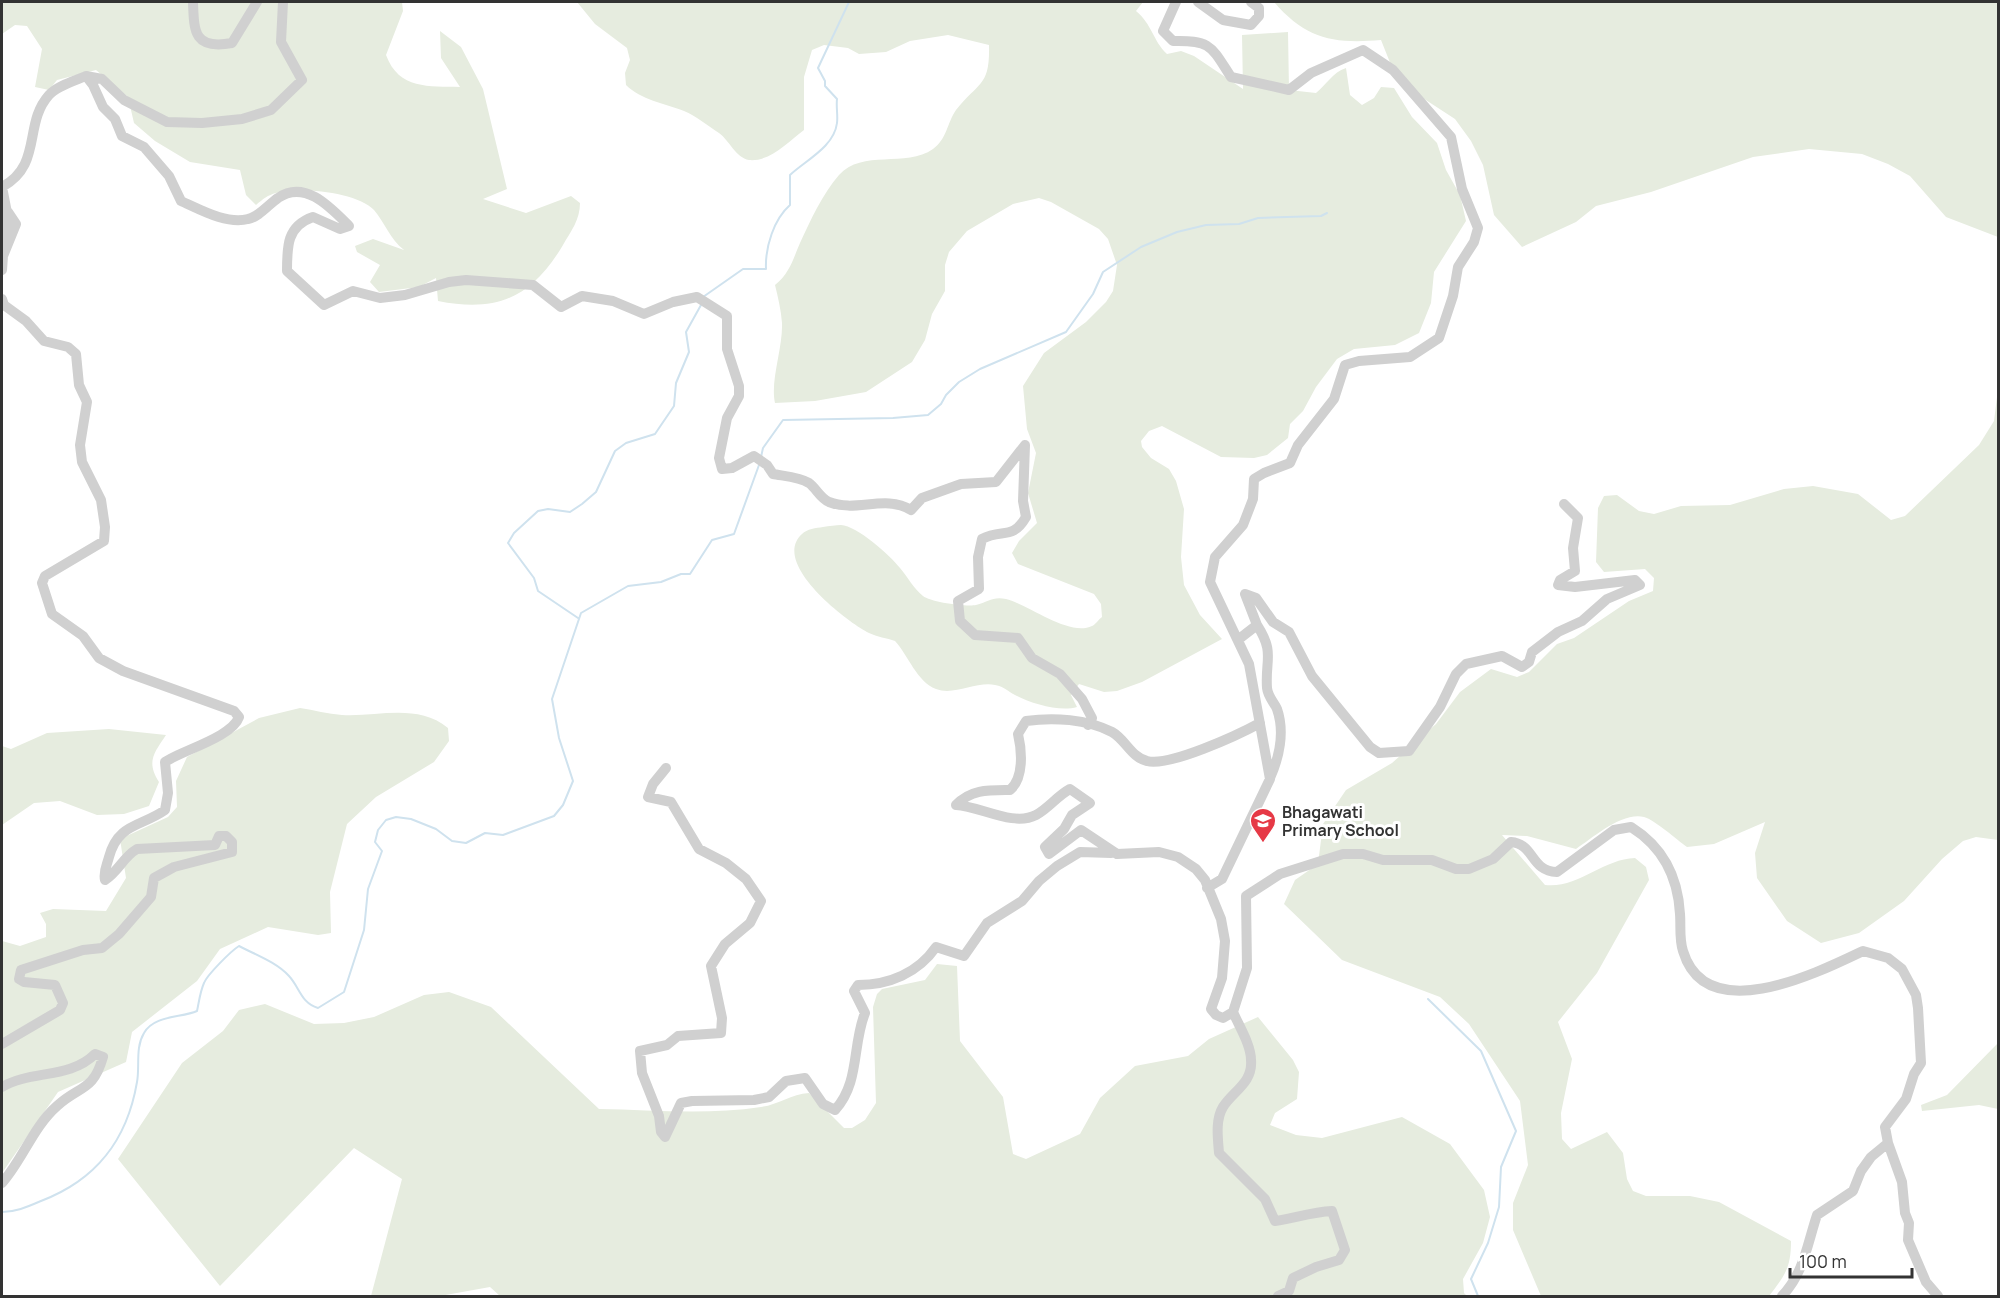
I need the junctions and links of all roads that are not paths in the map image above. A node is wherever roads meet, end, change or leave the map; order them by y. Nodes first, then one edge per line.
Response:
1 (193, 2) edge
2 (257, 2) edge
3 (283, 2) edge
4 (1176, 2) edge
5 (1198, 2) edge
6 (1251, 2) edge
7 (86, 76) junction
8 (6, 210) junction
9 (2, 245) edge
10 (2, 270) edge
11 (2, 299) edge
12 (1564, 504) dead end
13 (1257, 625) junction
14 (1239, 639) junction
15 (1260, 723) junction
16 (1088, 725) junction
17 (666, 768) dead end
18 (1270, 779) junction
19 (1117, 854) junction
20 (1207, 888) junction
21 (1233, 1012) junction
22 (2, 1044) edge
23 (2, 1087) edge
24 (1887, 1143) junction
25 (2, 1183) edge
26 (1278, 1296) edge
27 (1782, 1296) edge
28 (1938, 1296) edge

1 - 2 street
3 - 7 street
4 - 14 street
5 - 6 street
7 - 8 street
7 - 16 street
8 - 9 street
8 - 10 street
11 - 22 street
12 - 13 street
13 - 14 street
13 - 18 street
14 - 15 street
15 - 16 street
15 - 18 street
16 - 19 street
17 - 19 street
18 - 20 street
19 - 20 street
20 - 21 street
21 - 24 street
21 - 26 street
23 - 25 street
24 - 27 street
24 - 28 street

